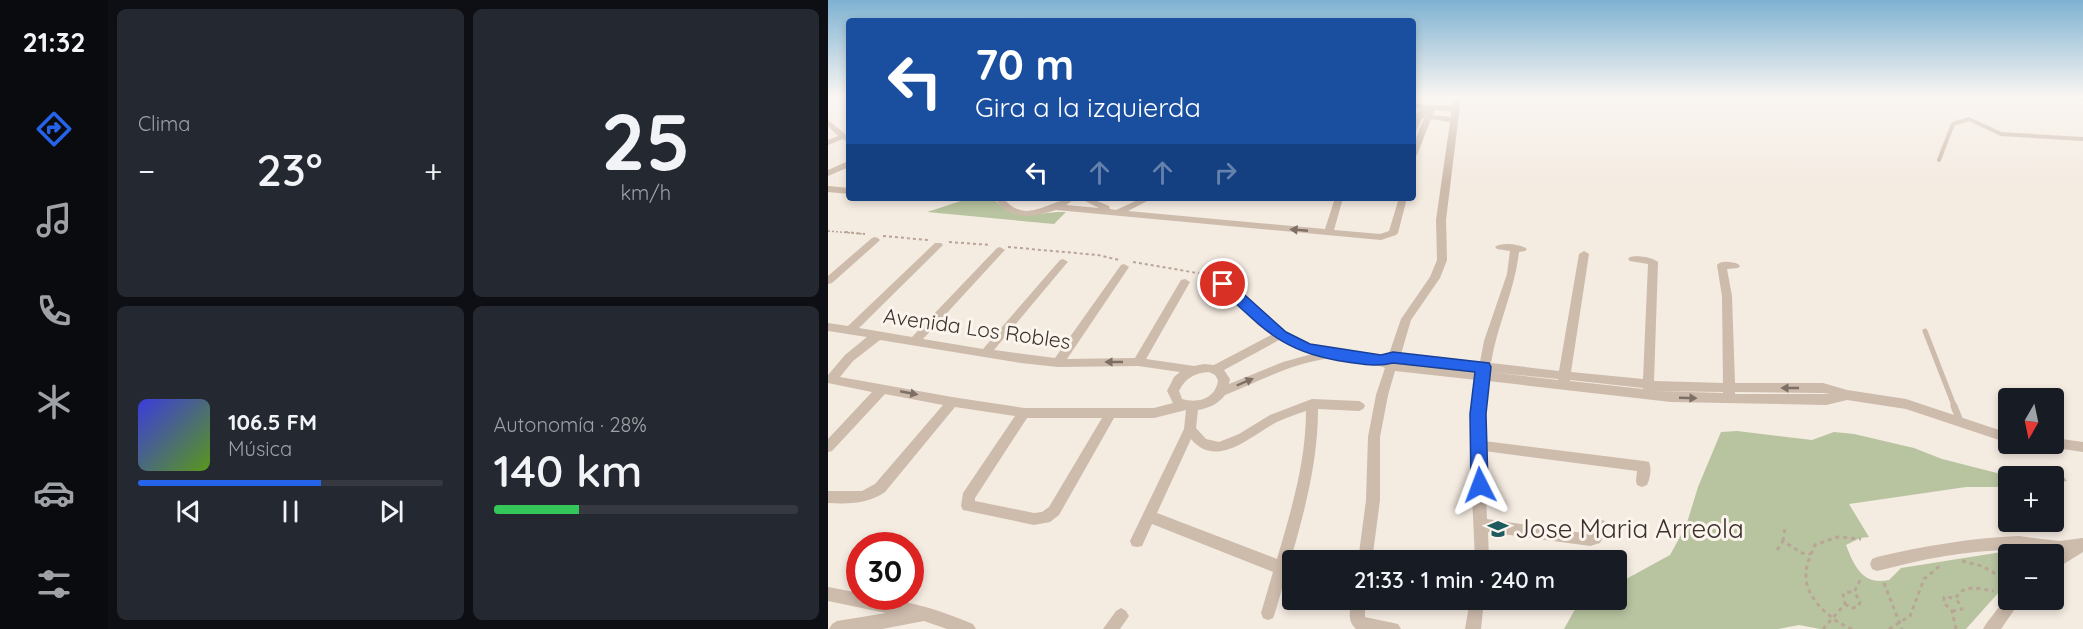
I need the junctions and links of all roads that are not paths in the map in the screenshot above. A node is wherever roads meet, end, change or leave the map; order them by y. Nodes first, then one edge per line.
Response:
1 (833, 126) edge
2 (1453, 126) edge
3 (1952, 126) edge
4 (1988, 126) edge
5 (846, 139) edge
6 (2083, 139) edge
7 (828, 143) edge
8 (1939, 160) dead end
9 (846, 165) edge
10 (828, 173) edge
11 (828, 189) edge
12 (846, 191) edge
13 (1001, 201) edge
14 (1067, 201) edge
15 (1090, 201) edge
16 (1142, 201) edge
17 (1338, 201) edge
18 (1402, 201) edge
19 (1056, 207) junction
20 (1117, 212) junction
21 (1328, 233) junction
22 (875, 240) dead end
23 (937, 242) road end
24 (1500, 247) dead end
25 (1000, 250) dead end
26 (1597, 256) dead end
27 (1633, 259) dead end
28 (1063, 262) dead end
29 (1735, 266) dead end
30 (1124, 267) dead end
31 (828, 281) edge
32 (1185, 282) dead end
33 (1223, 284) road end
34 (828, 327) edge
35 (850, 331) junction
36 (1925, 331) dead end
37 (878, 335) junction
38 (1281, 336) junction
39 (914, 342) junction
40 (985, 354) junction
41 (1327, 354) junction
42 (1388, 361) junction
43 (1138, 362) junction
44 (1058, 363) junction
45 (1193, 370) junction
46 (1215, 370) junction
47 (1483, 372) junction
48 (830, 379) edge
49 (1564, 381) junction
50 (883, 388) junction
51 (1650, 390) junction
52 (1221, 392) junction
53 (1729, 394) junction
54 (952, 402) junction
55 (1312, 404) junction
56 (1188, 406) junction
57 (1359, 406) dead end
58 (1024, 412) junction
59 (1110, 413) junction
60 (1960, 422) junction
61 (1190, 429) junction
62 (1998, 435) edge
63 (2064, 444) edge
64 (1478, 445) junction
65 (828, 447) edge
66 (2083, 447) edge
67 (1642, 481) dead end
68 (828, 497) edge
69 (1149, 516) junction
70 (1482, 525) junction
71 (1602, 526) dead end
72 (1137, 541) dead end
73 (2078, 547) edge
74 (1366, 550) edge
75 (1482, 550) edge
76 (2064, 556) edge
77 (1877, 564) dead end
78 (1281, 568) junction
79 (828, 594) edge
80 (1358, 610) edge
81 (1476, 610) edge
82 (2008, 610) edge
83 (1268, 613) dead end
84 (926, 614) junction
85 (1121, 616) dead end
86 (1997, 627) edge
87 (837, 629) edge
88 (968, 629) edge
89 (1111, 629) edge
90 (1393, 629) edge
91 (1473, 629) edge

1 - 5 street
2 - 42 street
3 - 8 lane
4 - 6 lane
5 - 7 street
9 - 10 street
11 - 12 street
13 - 19 street
14 - 19 street
15 - 20 street
16 - 20 street
17 - 21 street
18 - 21 street
19 - 20 street
21 -> 20 street
22 - 31 street
23 - 35 street
24 - 47 street
25 - 39 street
26 - 49 street
27 - 51 street
28 - 40 street
29 - 53 street
30 - 44 street
32 - 43 street
33 - 38 street
34 - 35 street, Avenida Los Robles
35 - 37 street, Avenida Los Robles
36 - 60 lane
37 - 39 street, Avenida Los Robles
37 - 48 street
38 - 41 street
38 - 46 street
39 - 40 street, Avenida Los Robles
40 - 44 street, Avenida Los Robles
41 - 42 street
52 -> 41 street
42 - 47 street
42 - 74 street
43 -> 44 street, Avenida Los Robles
43 - 45 street, Avenida Los Robles
45 - 46 street
45 - 56 street
46 - 52 street
47 - 49 street
47 - 64 street
48 - 50 street
49 - 51 street
50 -> 54 street
50 - 65 street
51 - 53 street
52 - 56 street
53 - 60 street
54 - 58 street
54 - 68 street
55 - 57 street
55 - 61 street
55 - 78 street
56 - 59 street
56 - 61 street
58 - 59 street
58 - 59 street
60 - 62 street
61 - 69 street
63 - 66 street
64 - 67 street
64 - 70 street
69 - 72 street
69 - 78 street
70 - 71 street
70 - 75 street
73 - 76 street
73 - 77 street
78 - 83 street
79 - 84 street
80 - 90 street
81 - 91 street
82 - 86 street
84 - 87 street
84 - 88 street
85 - 89 street

